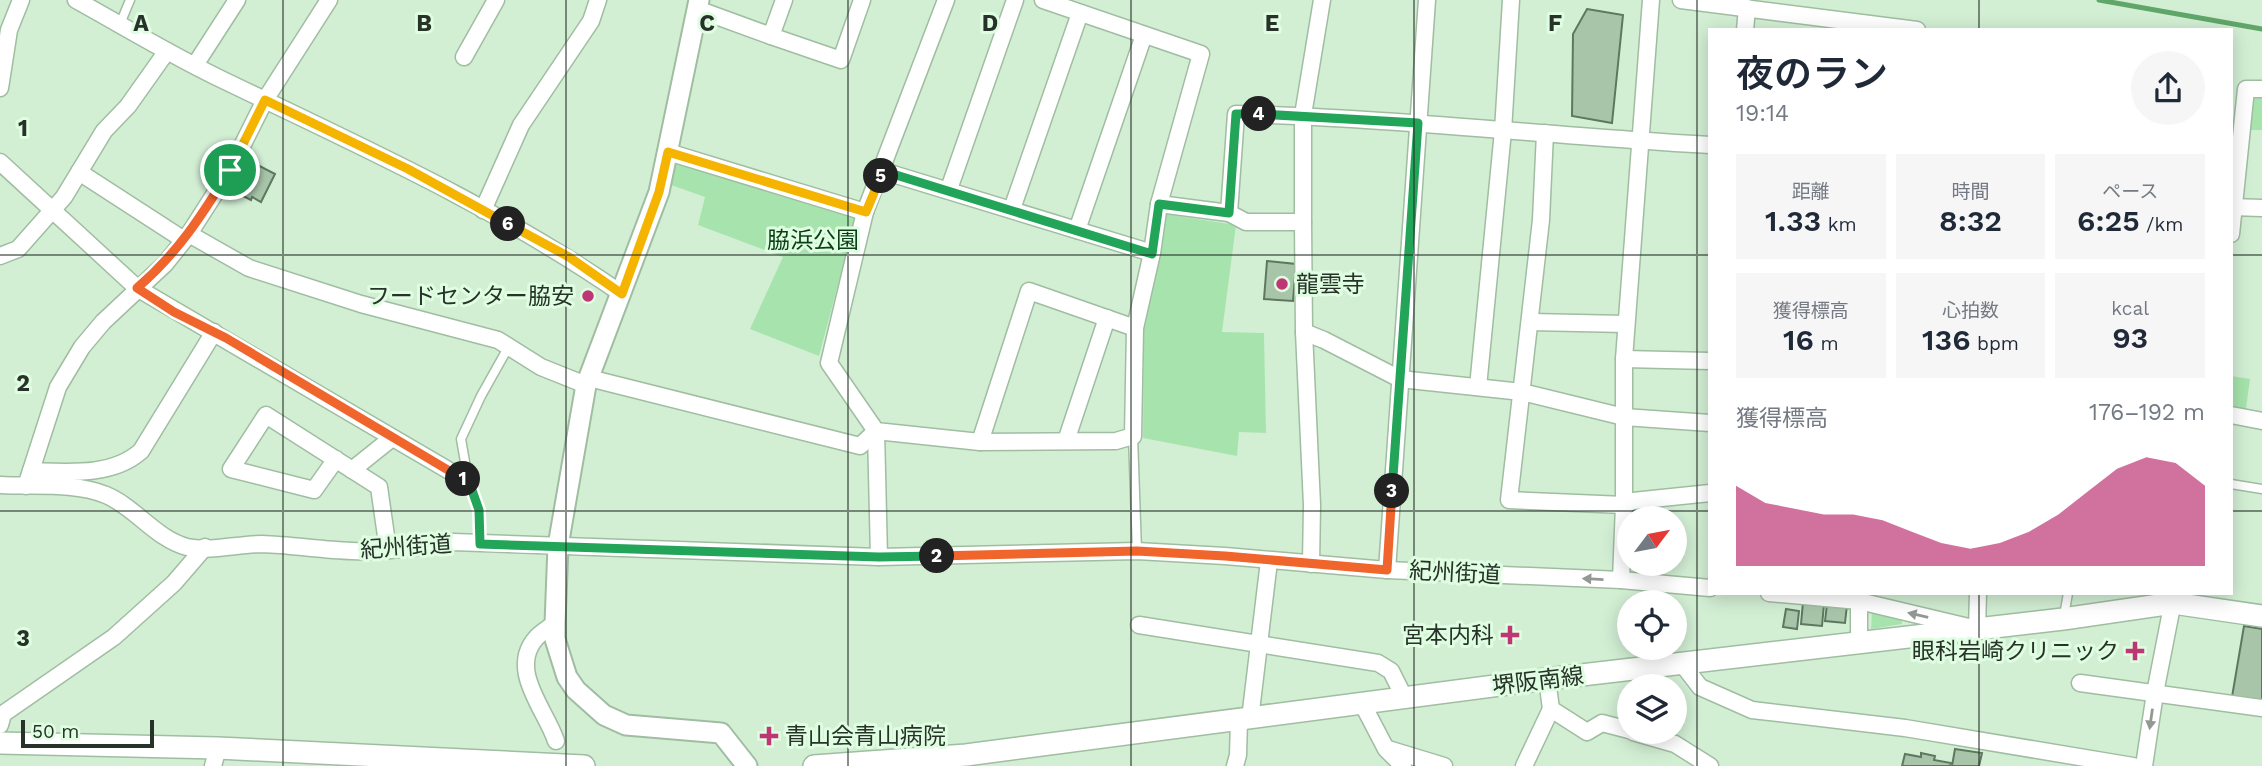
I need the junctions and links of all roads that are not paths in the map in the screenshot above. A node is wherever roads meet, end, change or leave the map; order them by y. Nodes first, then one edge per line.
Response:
1 (21, 0) edge
2 (76, 0) edge
3 (130, 0) edge
4 (237, 0) edge
5 (329, 0) edge
6 (496, 0) edge
7 (598, 0) edge
8 (784, 0) edge
9 (862, 0) edge
10 (946, 0) edge
11 (1015, 0) edge
12 (1043, 0) edge
13 (1322, 0) edge
14 (1427, 0) edge
15 (1511, 0) edge
16 (1651, 0) edge
17 (1681, 0) edge
18 (698, 4) edge
19 (1747, 8) junction
20 (1080, 13) junction
21 (120, 24) junction
22 (1745, 28) edge
23 (1902, 28) edge
24 (1144, 35) junction
25 (771, 36) junction
26 (167, 51) junction
27 (464, 57) dead end
28 (195, 65) junction
29 (0, 88) edge
30 (2262, 89) edge
31 (265, 100) junction
32 (1303, 115) junction
33 (1418, 123) junction
34 (1503, 131) junction
35 (1545, 133) junction
36 (1639, 141) junction
37 (1708, 145) edge
38 (668, 152) junction
39 (0, 162) edge
40 (883, 171) junction
41 (79, 172) junction
42 (949, 189) junction
43 (1159, 204) junction
44 (2233, 208) edge
45 (2262, 208) edge
46 (1012, 209) junction
47 (52, 210) junction
48 (483, 210) junction
49 (866, 212) junction
50 (1229, 213) junction
51 (1303, 222) junction
52 (1077, 230) junction
53 (187, 237) junction
54 (1152, 254) junction
55 (0, 256) edge
56 (137, 288) junction
57 (622, 294) junction
58 (1107, 318) junction
59 (1530, 322) junction
60 (1626, 324) junction
61 (1135, 328) junction
62 (214, 332) junction
63 (1304, 332) junction
64 (509, 346) junction
65 (1624, 359) junction
66 (1708, 361) edge
67 (1400, 379) junction
68 (587, 381) junction
69 (1478, 387) junction
70 (1522, 392) junction
71 (2233, 415) edge
72 (1624, 417) junction
73 (2262, 421) edge
74 (1708, 423) edge
75 (876, 431) junction
76 (1133, 436) junction
77 (393, 438) junction
78 (1066, 441) junction
79 (980, 442) junction
80 (336, 459) junction
81 (352, 470) junction
82 (29, 479) junction
83 (468, 479) junction
84 (2233, 484) edge
85 (0, 485) edge
86 (2262, 489) edge
87 (1708, 493) edge
88 (1624, 505) junction
89 (480, 544) junction
90 (558, 546) junction
91 (205, 547) junction
92 (388, 550) junction
93 (1137, 551) junction
94 (879, 557) junction
95 (1269, 561) junction
96 (1311, 564) junction
97 (1387, 570) junction
98 (1621, 580) junction
99 (1708, 588) edge
100 (1792, 595) edge
101 (1978, 595) edge
102 (2068, 595) edge
103 (2173, 598) edge
104 (1859, 601) junction
105 (2262, 616) edge
106 (2063, 620) junction
107 (555, 623) junction
108 (1139, 625) dead end
109 (1978, 629) junction
110 (1859, 643) junction
111 (1260, 644) junction
112 (1683, 665) junction
113 (1547, 679) junction
114 (2080, 683) dead end
115 (2155, 693) junction
116 (1405, 699) junction
117 (1362, 704) junction
118 (2262, 708) edge
119 (1551, 709) junction
120 (1245, 719) junction
121 (0, 725) edge
122 (1617, 727) edge
123 (556, 741) dead end
124 (0, 743) edge
125 (1675, 744) edge
126 (1386, 748) junction
127 (216, 757) edge
128 (2033, 758) edge
129 (584, 766) edge
130 (747, 766) edge
131 (814, 766) edge
132 (1235, 766) edge
133 (1403, 766) edge
134 (1444, 766) edge
135 (1524, 766) edge
136 (1710, 766) edge
137 (2133, 766) edge
138 (2144, 766) edge

1 - 29 street
2 - 21 street
3 - 21 lane
4 - 28 street
5 - 31 street
6 - 27 street
7 - 48 street
8 - 25 street
9 - 25 street
10 - 40 street
11 - 42 street
12 - 20 street
13 - 32 street
14 - 33 street
15 - 34 street
16 - 36 street
17 - 19 street
18 - 25 street
18 - 38 street
19 - 22 street
19 - 23 street
20 - 24 street
20 - 46 street
21 - 26 street
24 - 43 street
24 - 52 street
26 - 28 street
26 - 41 street
28 - 31 street
30 - 44 street
31 - 48 street
31 - 53 street
32 - 33 street
32 - 50 street
32 - 51 street
33 - 34 street
33 - 67 street
34 - 35 street
34 - 69 street
35 - 36 street
35 - 59 street
36 - 37 street
36 - 60 street
38 - 49 street
38 - 57 street
39 - 47 street
40 - 42 street
40 - 49 street
41 - 47 street
41 - 53 street
42 - 46 street
43 - 50 street
43 - 54 street
44 - 45 street
46 - 52 street
47 - 55 street
47 - 56 street
48 - 57 street
49 - 75 street
50 - 51 street
51 - 63 street
52 - 54 street
53 - 56 street
53 - 64 street
54 - 61 street
56 - 62 street
56 - 82 street
57 - 68 street
58 - 61 street
58 - 78 street
58 - 79 street
59 - 60 street
59 - 70 street
60 - 65 street
61 - 76 street
62 - 77 street
62 - 82 street
63 - 67 street
63 - 96 street
64 - 68 street
64 - 83 lane
65 - 66 street
65 - 72 street
67 - 69 street
67 - 97 street
68 - 75 street
68 - 90 street
69 - 70 street
70 - 72 street
70 - 88 street
71 - 73 street
72 - 74 street
72 - 88 street
75 - 79 street
75 - 94 street
76 - 78 street
76 - 93 lane
77 - 81 street
77 - 83 street
78 - 79 street
80 - 80 street
80 - 81 street
81 - 92 street
82 - 85 street, 紀州街道
82 - 91 street, 紀州街道
83 - 89 lane
84 - 86 lane
87 - 88 street
88 - 98 street
89 - 90 street, 紀州街道
89 - 92 street, 紀州街道
90 - 94 street, 紀州街道
90 - 107 street
91 - 92 street, 紀州街道
91 - 121 street
93 - 94 street, 紀州街道
93 - 95 street, 紀州街道
95 - 96 street, 紀州街道
95 - 111 street
96 - 97 street, 紀州街道
98 -> 97 street, 紀州街道
98 - 99 street, 紀州街道
100 - 104 street
101 - 109 street
102 - 106 lane
103 - 105 main road, 堺阪南線
103 - 106 main road, 堺阪南線
103 - 115 street
109 -> 104 street
104 - 110 street
106 - 109 main road, 堺阪南線
107 - 123 street
107 - 130 street
108 - 111 street
109 - 110 main road, 堺阪南線
110 - 112 main road, 堺阪南線
111 - 116 street
111 - 120 street
112 - 113 main road, 堺阪南線
112 - 128 street
113 - 116 main road, 堺阪南線
113 - 119 street
114 - 115 street
115 - 118 street
115 -> 138 street
116 - 117 main road, 堺阪南線
117 - 120 main road, 堺阪南線
117 - 126 street
119 - 122 street
119 - 135 street
120 - 131 main road, 堺阪南線
120 - 132 street
124 - 127 main road
125 - 136 street
126 - 133 street
126 - 134 street
127 - 129 main road
128 - 137 street

